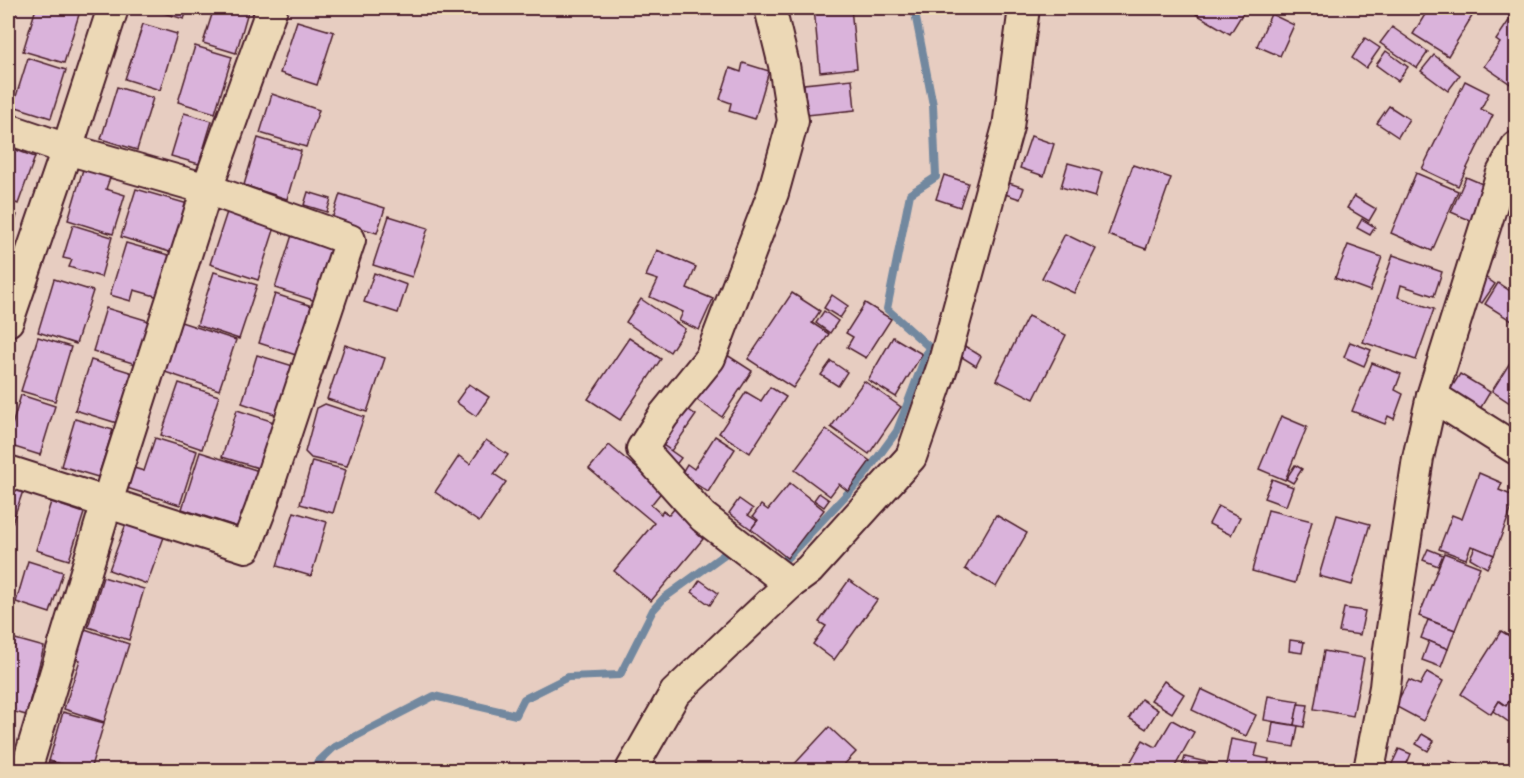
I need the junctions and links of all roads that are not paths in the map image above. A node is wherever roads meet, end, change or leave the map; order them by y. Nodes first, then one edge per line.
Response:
1 (112, 8) edge
2 (272, 8) edge
3 (770, 8) edge
4 (1024, 8) edge
5 (8, 129) edge
6 (1516, 147) edge
7 (67, 149) junction
8 (207, 189) junction
9 (8, 321) edge
10 (1432, 396) junction
11 (1516, 449) edge
12 (8, 471) edge
13 (107, 502) junction
14 (790, 584) junction
15 (26, 771) edge
16 (631, 771) edge
17 (1369, 771) edge

1 - 7 street
2 - 8 street
3 - 14 street
4 - 14 street
5 - 7 street
6 - 10 street
7 - 8 street
7 - 9 street
8 - 13 street
8 - 13 street
10 - 11 street
10 - 17 street
12 - 13 street
13 - 15 street
14 - 16 street

